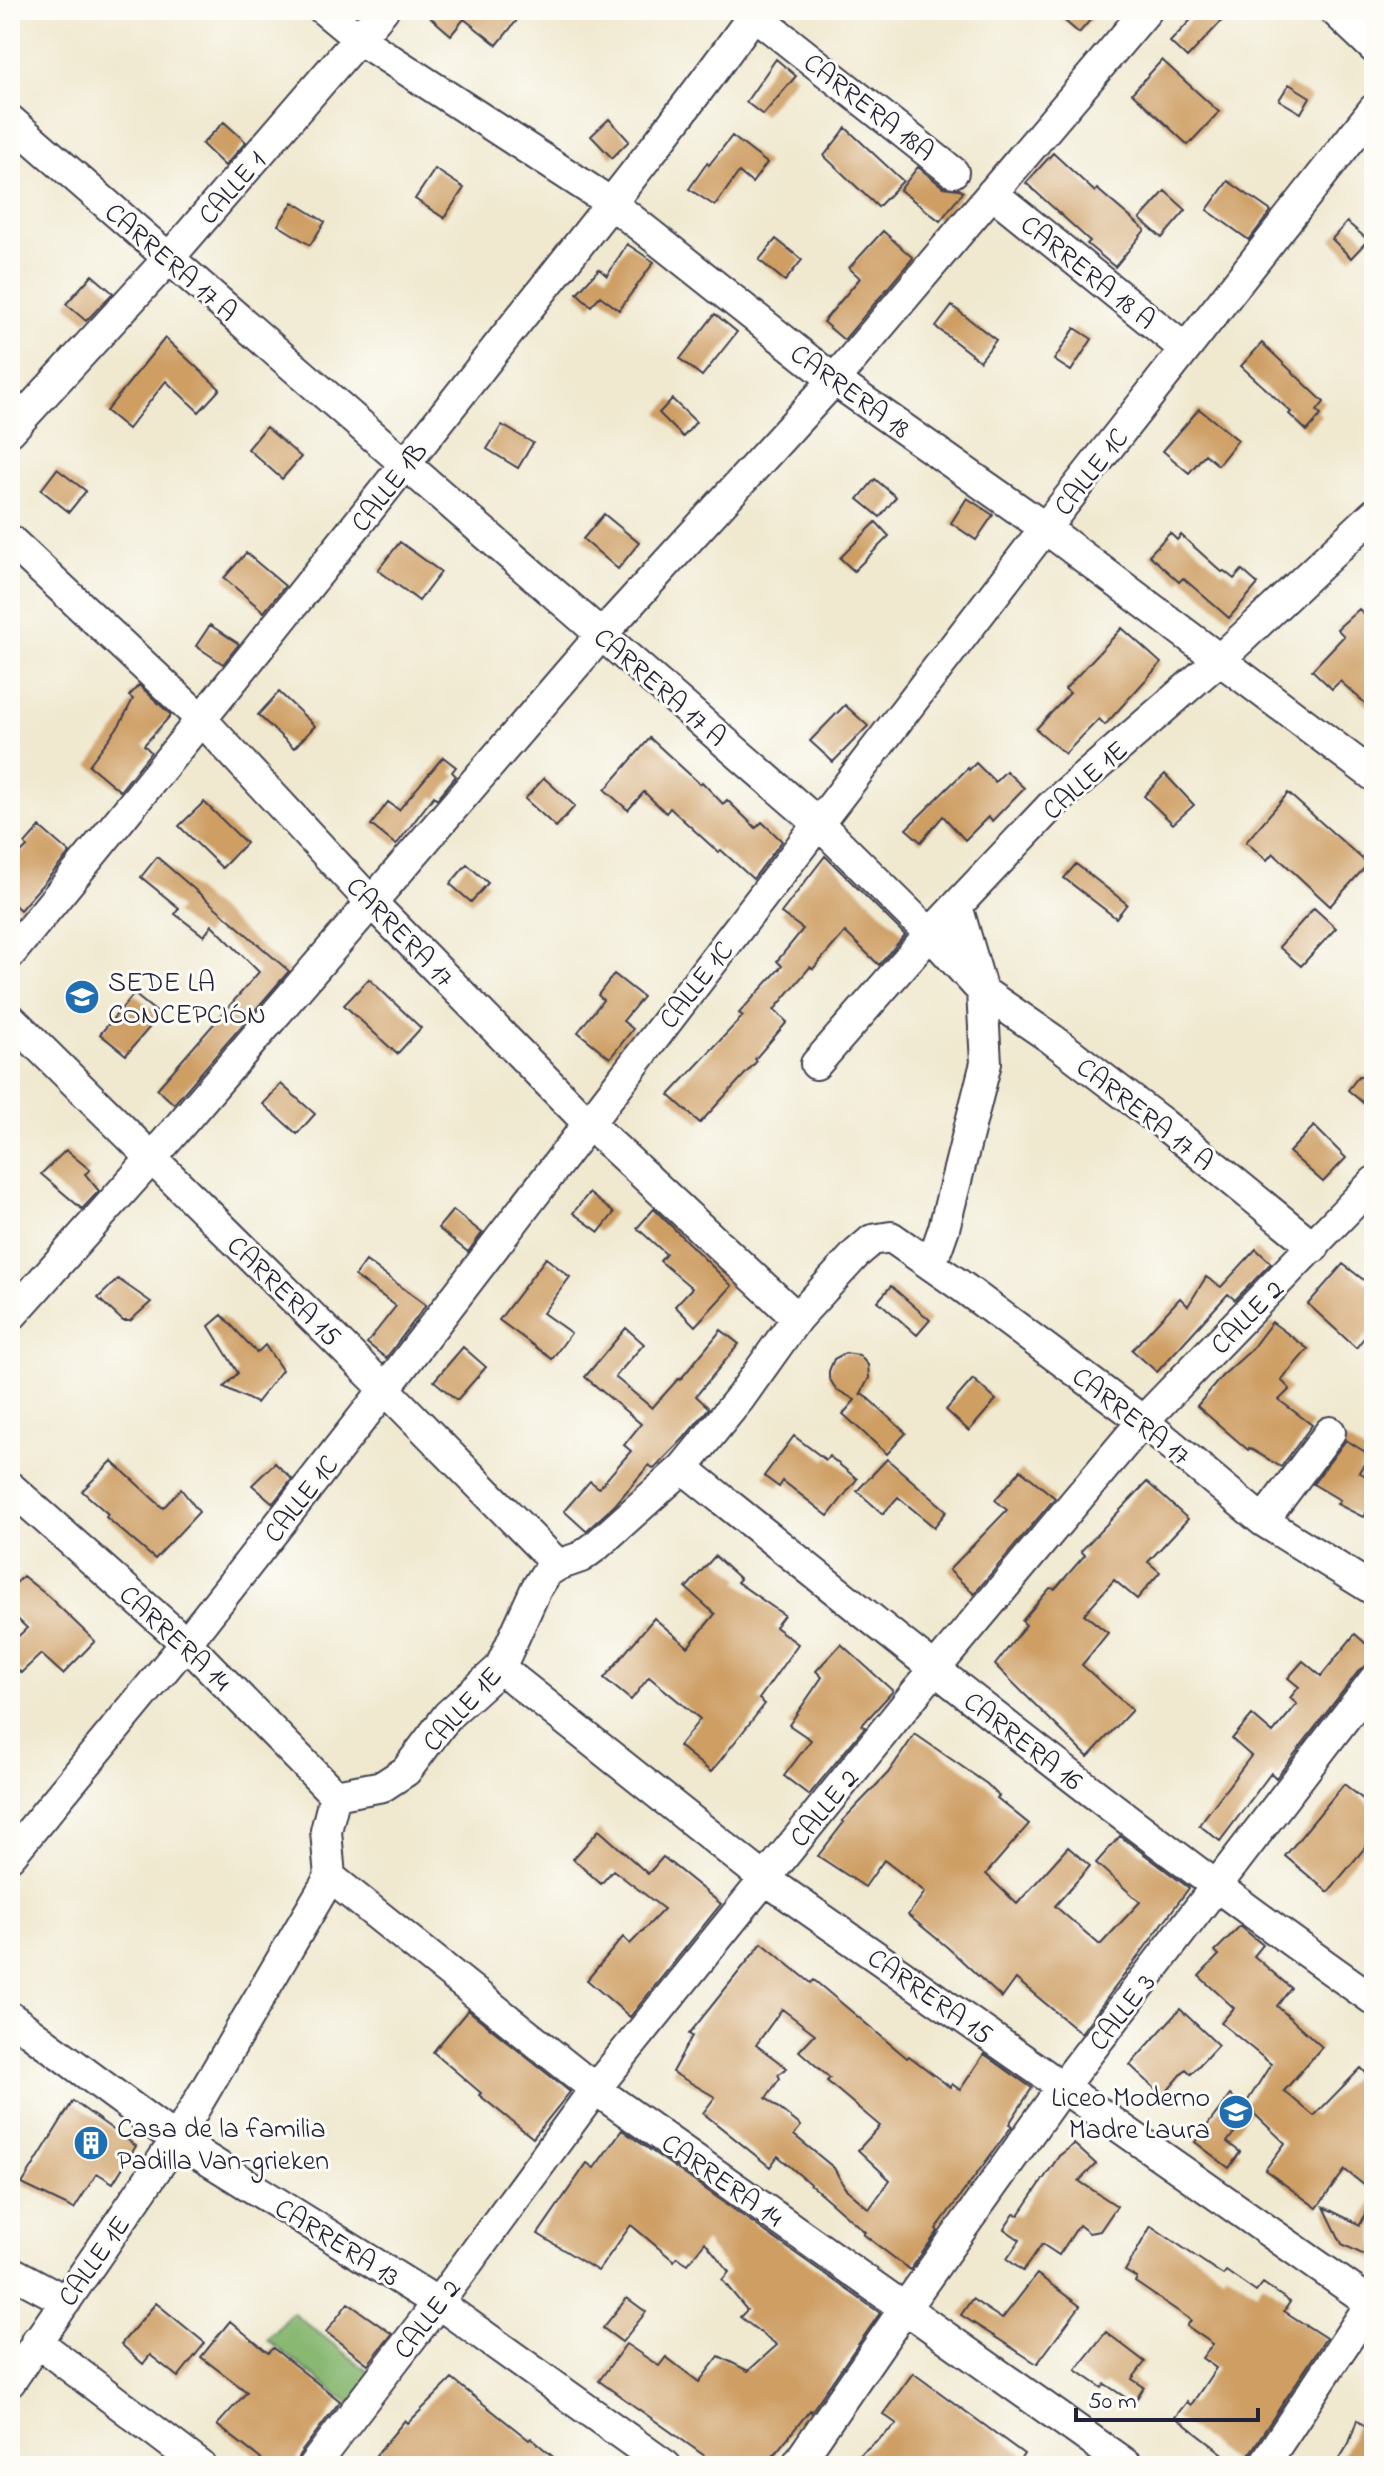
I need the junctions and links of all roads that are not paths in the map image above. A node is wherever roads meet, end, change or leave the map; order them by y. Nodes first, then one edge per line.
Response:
1 (324, 10) edge
2 (383, 10) edge
3 (1147, 10) edge
4 (1334, 10) edge
5 (753, 11) edge
6 (359, 39) junction
7 (1374, 48) edge
8 (1374, 109) edge
9 (10, 120) edge
10 (953, 172) dead end
11 (992, 193) junction
12 (611, 203) junction
13 (169, 258) junction
14 (1185, 349) junction
15 (834, 380) junction
16 (10, 431) edge
17 (406, 462) junction
18 (1374, 514) edge
19 (1045, 528) junction
20 (10, 540) edge
21 (602, 634) junction
22 (1219, 660) junction
23 (202, 720) junction
24 (1374, 776) edge
25 (819, 824) junction
26 (370, 901) junction
27 (957, 906) junction
28 (930, 934) junction
29 (10, 954) edge
30 (982, 991) junction
31 (10, 1018) edge
32 (816, 1064) dead end
33 (587, 1122) junction
34 (151, 1159) junction
35 (1374, 1182) edge
36 (891, 1237) joint
37 (1314, 1247) junction
38 (931, 1265) junction
39 (10, 1317) edge
40 (797, 1318) junction
41 (385, 1389) junction
42 (1143, 1421) junction
43 (1330, 1432) dead end
44 (683, 1468) junction
45 (10, 1487) edge
46 (1263, 1521) junction
47 (558, 1565) junction
48 (1374, 1590) edge
49 (186, 1643) junction
50 (500, 1668) junction
51 (934, 1670) junction
52 (1374, 1680) edge
53 (335, 1795) junction
54 (10, 1856) edge
55 (330, 1877) junction
56 (765, 1879) junction
57 (1216, 1887) junction
58 (1374, 2000) edge
59 (10, 2017) edge
60 (1063, 2086) junction
61 (595, 2089) junction
62 (176, 2140) junction
63 (10, 2271) edge
64 (66, 2301) junction
65 (438, 2303) junction
66 (1373, 2303) edge
67 (905, 2308) junction
68 (36, 2341) junction
69 (10, 2382) edge
70 (201, 2466) edge
71 (313, 2466) edge
72 (666, 2466) edge
73 (796, 2466) edge
74 (1128, 2466) edge
75 (1263, 2466) edge

1 - 6 street, CARRERA 18
2 - 6 street, CALLE 1
3 - 11 street
4 - 7 street
5 - 10 street, CARRERA 18A
5 - 12 street, CALLE 1B
6 - 12 street, CARRERA 18
6 - 13 street, CALLE 1
8 - 14 street, CALLE 1C
9 - 13 street, CARRERA 17 A
11 - 14 street, CARRERA 18 A
11 - 15 street
12 - 15 street, CARRERA 18
12 - 17 street, CALLE 1B
13 - 16 street, CALLE 1
13 - 17 street, CARRERA 17 A
14 - 19 street, CALLE 1C
15 - 19 street, CARRERA 18
15 - 21 street
17 - 21 street, CARRERA 17 A
17 - 23 street, CALLE 1B
18 - 22 street, CALLE 1E
19 - 22 street, CARRERA 18
19 - 25 street, CALLE 1C
20 - 23 street, CARRERA 17
21 - 25 street, CARRERA 17 A
21 - 26 street
22 - 24 street, CARRERA 18
22 - 27 street, CALLE 1E
23 - 26 street, CARRERA 17
23 - 29 street, CALLE 1B
25 - 28 street, CARRERA 17 A
25 - 33 street, CALLE 1C
26 - 33 street, CARRERA 17
26 - 34 street
27 - 28 street, CALLE 1E
27 - 30 street
28 - 30 street, CARRERA 17 A
28 - 32 street, CALLE 1E
30 - 37 street, CARRERA 17 A
30 - 38 street
31 - 34 street, CARRERA 15
33 - 40 street, CARRERA 17
33 - 41 street, CALLE 1C
34 - 39 street
34 - 41 street, CARRERA 15
35 - 37 street, CALLE 2
36 - 38 street, CARRERA 17
36 - 40 street, CALLE 1E
37 - 42 street, CALLE 2
38 - 42 street, CARRERA 17
40 - 44 street, CALLE 1E
41 - 47 street, CARRERA 15
41 - 49 street, CALLE 1C
42 - 46 street, CARRERA 17
42 - 51 street, CALLE 2
43 - 46 street
44 - 47 street, CALLE 1E
44 - 51 street, CARRERA 16
45 - 49 street, CARRERA 14
46 - 48 street, CARRERA 17
47 - 50 street, CALLE 1E
49 - 53 street, CARRERA 14
49 - 54 street, CALLE 1C
50 - 53 street, CALLE 1E
50 - 56 street, CARRERA 15
51 - 56 street, CALLE 2
51 - 57 street, CARRERA 16
52 - 57 street, CALLE 3
53 - 55 street
55 - 61 street, CARRERA 14
55 - 62 street, CALLE 1E
56 - 60 street, CARRERA 15
56 - 61 street, CALLE 2
57 - 58 street, CARRERA 16
57 - 60 street, CALLE 3
59 - 62 street, CARRERA 13
60 - 66 street, CARRERA 15
60 - 67 street, CALLE 3
61 - 65 street, CALLE 2
61 - 67 street, CARRERA 14
62 - 64 street, CALLE 1E
62 - 65 street, CARRERA 13
63 - 64 street
64 - 68 street, CALLE 1E
65 - 71 street, CALLE 2
65 - 72 street, CARRERA 13
66 - 75 street
67 - 73 street, CALLE 3
67 - 74 street, CARRERA 14
68 - 69 street, CALLE 1E
68 - 70 street

